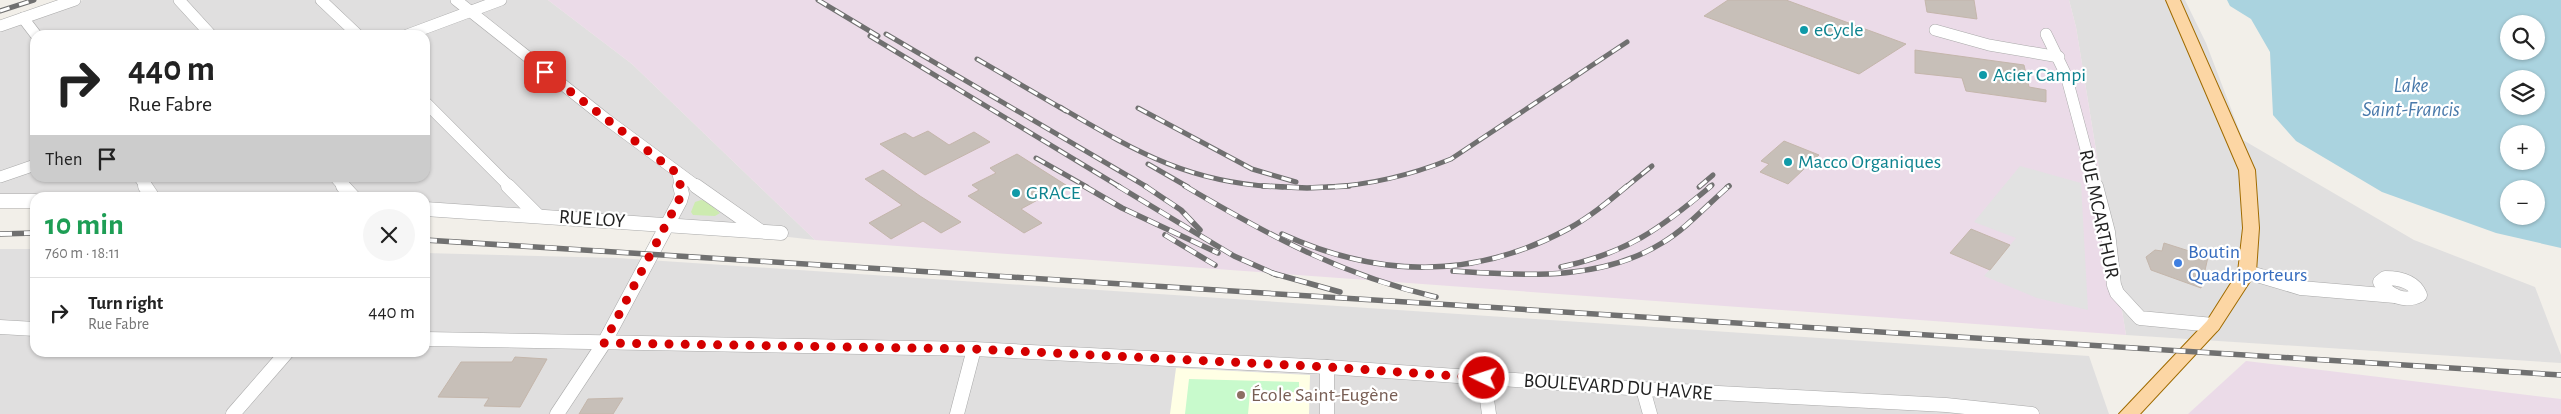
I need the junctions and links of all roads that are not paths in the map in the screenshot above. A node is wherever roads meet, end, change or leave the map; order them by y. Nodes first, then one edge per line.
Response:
1 (75, 0) edge
2 (179, 0) edge
3 (320, 0) edge
4 (456, 0) edge
5 (501, 0) edge
6 (2173, 0) edge
7 (470, 11) junction
8 (23, 18) junction
9 (0, 26) edge
10 (32, 30) edge
11 (206, 30) edge
12 (353, 30) edge
13 (420, 30) edge
14 (1935, 30) dead end
15 (2046, 34) dead end
16 (2059, 57) junction
17 (430, 107) edge
18 (30, 166) edge
19 (678, 174) junction
20 (0, 177) edge
21 (340, 182) edge
22 (349, 192) edge
23 (4, 201) edge
24 (30, 201) edge
25 (430, 209) edge
26 (538, 215) junction
27 (667, 225) junction
28 (760, 231) junction
29 (781, 233) dead end
30 (2246, 272) junction
31 (2395, 296) dead end
32 (2213, 325) junction
33 (0, 327) edge
34 (30, 328) edge
35 (430, 340) edge
36 (604, 343) junction
37 (974, 349) junction
38 (283, 357) edge
39 (1328, 367) junction
40 (1484, 378) junction
41 (1643, 389) junction
42 (233, 414) edge
43 (557, 414) edge
44 (957, 414) edge
45 (1327, 414) edge
46 (1489, 414) edge
47 (1650, 414) edge
48 (2032, 414) edge
49 (2129, 414) edge

1 - 8 street
2 - 11 street
3 - 12 street
4 - 7 street, RUE LOY
5 - 7 street
6 - 30 main road
7 - 13 street
7 - 19 street, RUE LOY
8 - 9 street
8 - 10 street
14 - 16 street
15 - 16 street, RUE MCARTHUR
16 - 32 street, RUE MCARTHUR
17 - 26 street
18 - 20 street
19 - 27 street
19 - 28 street, RUE LOY
21 - 22 street
23 - 24 street
25 - 26 street, RUE LOY
26 - 27 street, RUE LOY
27 - 28 street, RUE LOY
27 - 36 street
28 - 29 street, RUE LOY
30 - 31 street
30 - 32 main road
32 - 49 main road
33 - 34 street
35 - 36 street, BOULEVARD DU HAVRE
36 - 37 street, BOULEVARD DU HAVRE
36 - 43 street
37 - 39 street, BOULEVARD DU HAVRE
37 - 44 street
38 - 42 street
39 - 40 street, BOULEVARD DU HAVRE
39 - 45 street
40 - 41 street, BOULEVARD DU HAVRE
40 - 46 street
41 - 47 street
41 - 48 street, BOULEVARD DU HAVRE

